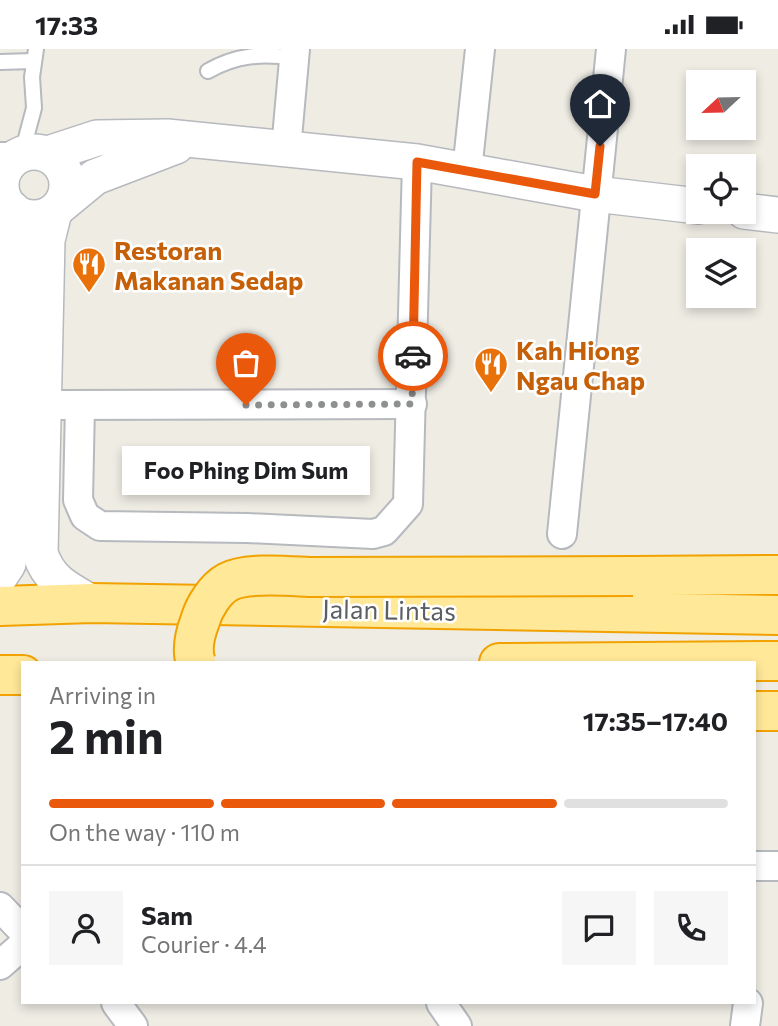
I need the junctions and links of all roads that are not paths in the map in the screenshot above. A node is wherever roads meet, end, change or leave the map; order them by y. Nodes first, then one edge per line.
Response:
1 (480, 49) edge
2 (611, 49) edge
3 (295, 53) edge
4 (34, 55) edge
5 (0, 62) edge
6 (208, 71) dead end
7 (192, 141) junction
8 (286, 149) junction
9 (21, 155) edge
10 (417, 162) junction
11 (467, 171) junction
12 (595, 194) junction
13 (4, 197) edge
14 (686, 205) edge
15 (58, 208) junction
16 (756, 212) edge
17 (778, 215) edge
18 (412, 404) junction
19 (80, 405) junction
20 (18, 413) edge
21 (562, 534) dead end
22 (778, 575) edge
23 (0, 576) edge
24 (92, 603) junction
25 (0, 606) edge
26 (778, 615) edge
27 (196, 661) edge
28 (756, 661) edge
29 (778, 661) edge
30 (0, 675) edge
31 (21, 675) edge
32 (756, 711) edge
33 (778, 711) edge
34 (756, 866) edge
35 (778, 866) edge
36 (0, 907) edge
37 (21, 929) edge
38 (21, 947) edge
39 (0, 965) edge
40 (117, 1004) edge
41 (442, 1004) edge
42 (748, 1004) edge
43 (134, 1026) edge
44 (457, 1026) edge
45 (746, 1026) edge

1 - 11 street
2 - 12 street
3 - 6 lane
3 - 8 street
4 - 5 lane
4 - 9 lane
7 - 8 street
7 - 9 street
7 - 15 street
8 - 10 street
9 - 13 street
9 - 15 street
10 - 11 street
10 - 18 street
11 - 12 street
12 - 14 street
12 - 21 street
13 - 15 street
13 - 20 street
15 - 20 street
16 - 17 street
18 - 19 street
18 - 19 street
19 - 20 street
20 - 23 street
20 - 24 street
22 - 27 highway, bridge
24 - 25 highway, Jalan Lintas
24 - 26 highway, Jalan Lintas
28 - 29 highway
30 - 31 highway
32 - 33 highway
34 - 35 street
36 - 37 street
38 - 39 street
40 - 43 street
41 - 44 street
42 - 45 street

